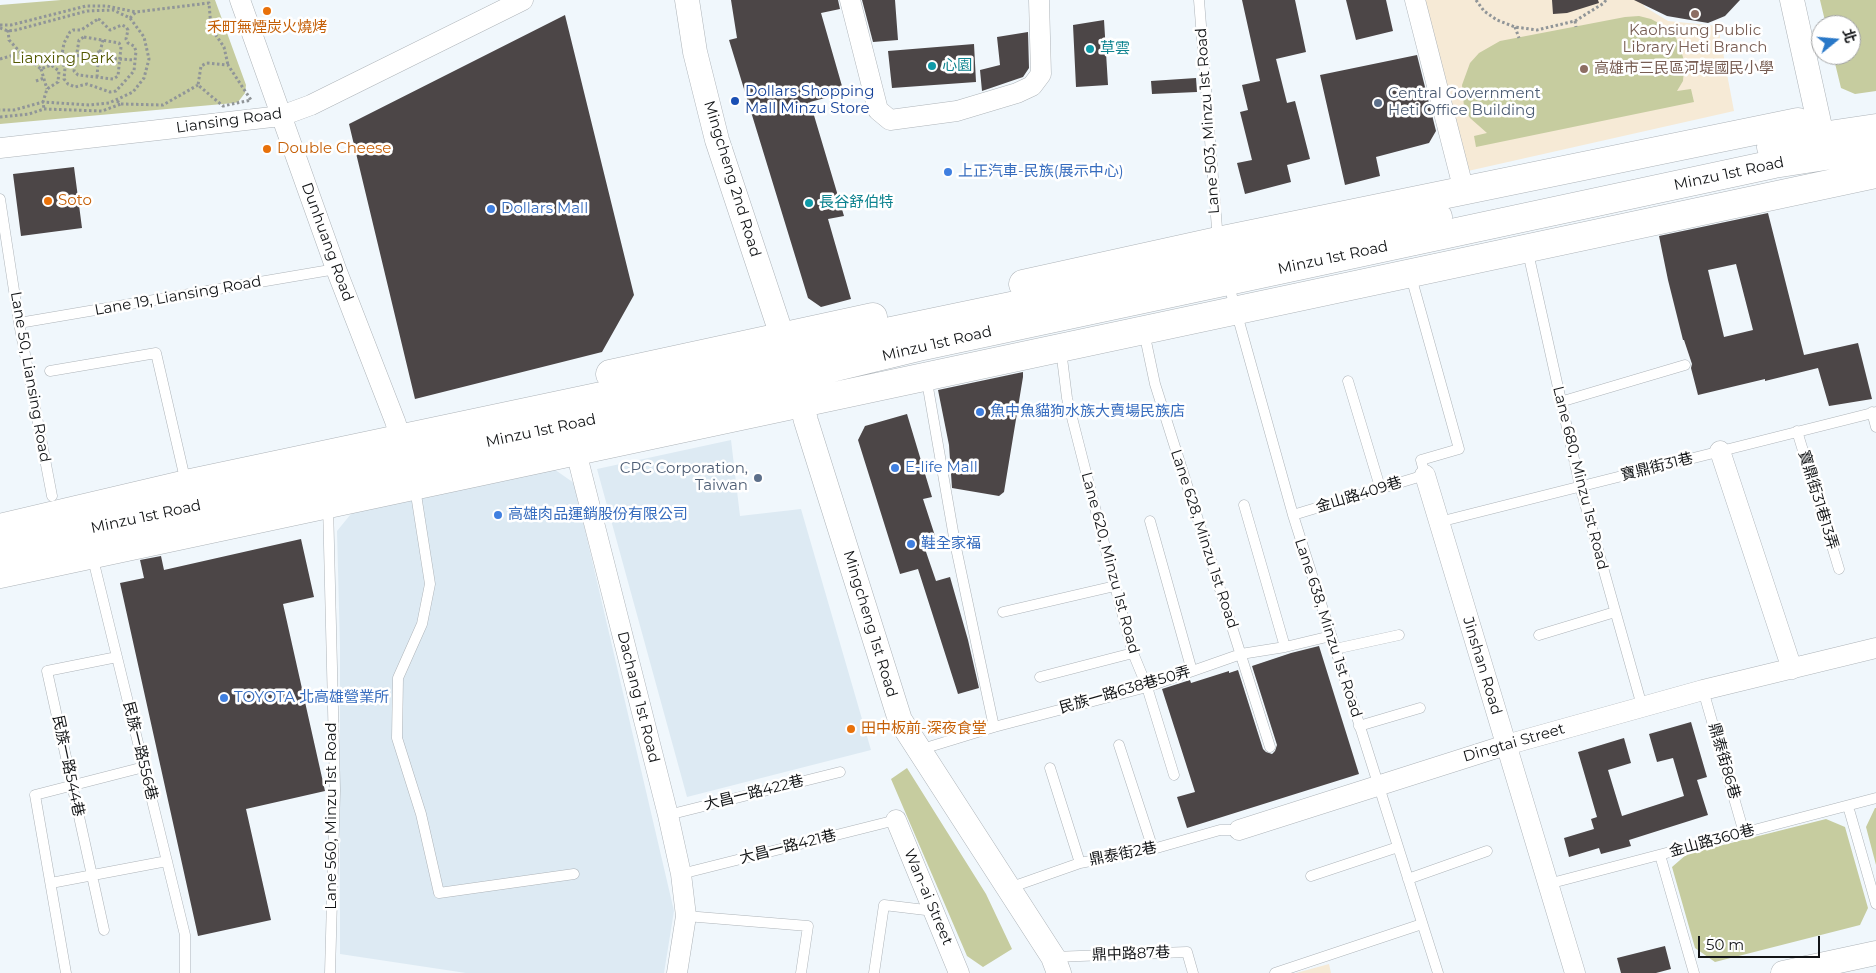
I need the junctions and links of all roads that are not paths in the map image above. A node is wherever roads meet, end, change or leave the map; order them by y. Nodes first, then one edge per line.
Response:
1 (240, 0) edge
2 (523, 0) edge
3 (687, 0) edge
4 (850, 0) edge
5 (1039, 0) edge
6 (1199, 0) edge
7 (1415, 0) edge
8 (1792, 0) edge
9 (1876, 110) edge
10 (281, 116) junction
11 (1876, 128) edge
12 (1822, 137) junction
13 (0, 148) edge
14 (1876, 148) edge
15 (1876, 174) edge
16 (1831, 182) junction
17 (1464, 191) junction
18 (0, 199) edge
19 (1218, 241) junction
20 (1527, 247) junction
21 (336, 269) junction
22 (1410, 272) junction
23 (1228, 281) junction
24 (1034, 302) junction
25 (1236, 310) junction
26 (19, 323) junction
27 (1143, 329) junction
28 (1051, 349) junction
29 (1685, 364) dead end
30 (792, 368) junction
31 (50, 371) dead end
32 (926, 375) junction
33 (1348, 381) dead end
34 (1560, 402) junction
35 (1874, 412) edge
36 (569, 424) junction
37 (1876, 427) edge
38 (1797, 431) junction
39 (576, 450) junction
40 (405, 451) junction
41 (1720, 451) junction
42 (1425, 475) junction
43 (185, 476) junction
44 (1580, 486) junction
45 (1380, 487) junction
46 (325, 491) junction
47 (52, 496) junction
48 (1244, 505) dead end
49 (0, 509) edge
50 (1292, 515) junction
51 (1150, 521) dead end
52 (1439, 522) junction
53 (0, 528) edge
54 (90, 541) junction
55 (0, 549) edge
56 (1839, 569) dead end
57 (0, 574) edge
58 (1115, 586) junction
59 (1004, 612) dead end
60 (1615, 612) junction
61 (1399, 634) dead end
62 (1539, 635) dead end
63 (1331, 636) junction
64 (1285, 646) junction
65 (1876, 648) edge
66 (1335, 649) junction
67 (1133, 653) junction
68 (1241, 654) junction
69 (117, 657) junction
70 (1792, 669) junction
71 (1192, 671) junction
72 (1040, 677) dead end
73 (1147, 687) junction
74 (1703, 690) junction
75 (1642, 706) junction
76 (1420, 708) dead end
77 (1359, 726) junction
78 (994, 727) junction
79 (1119, 745) dead end
80 (1506, 745) junction
81 (1270, 747) dead end
82 (920, 750) junction
83 (144, 767) junction
84 (1050, 768) dead end
85 (840, 772) dead end
86 (1174, 775) dead end
87 (1378, 784) junction
88 (72, 786) junction
89 (1876, 798) edge
90 (1848, 806) junction
91 (668, 815) junction
92 (896, 820) joint
93 (1239, 830) joint
94 (1744, 833) junction
95 (1398, 847) junction
96 (1153, 849) junction
97 (1487, 852) dead end
98 (1660, 855) junction
99 (167, 861) junction
100 (1080, 863) junction
101 (574, 874) dead end
102 (681, 874) junction
103 (92, 876) junction
104 (1311, 876) dead end
105 (1408, 879) junction
106 (51, 883) junction
107 (1548, 884) junction
108 (1010, 888) junction
109 (1876, 904) edge
110 (934, 911) junction
111 (686, 916) junction
112 (1422, 924) junction
113 (104, 930) dead end
114 (1876, 953) edge
115 (1056, 965) edge
116 (66, 973) edge
117 (185, 973) edge
118 (330, 973) edge
119 (676, 973) edge
120 (801, 973) edge
121 (874, 973) edge
122 (959, 973) edge
123 (1193, 973) edge
124 (1275, 973) edge
125 (1438, 973) edge
126 (1575, 973) edge
127 (1694, 973) edge
128 (1783, 973) edge

1 - 10 street, Dunhuang Road
2 - 10 street, Liansing Road
3 - 30 street, Mingcheng 2nd Road
4 - 5 street
6 - 19 lane, Lane 503, Minzu 1st Road
7 - 17 street
8 - 12 street
9 - 12 main road, Minzu 1st Road
10 - 13 street, Liansing Road
10 - 21 street, Dunhuang Road
11 - 12 main road, Minzu 1st Road
12 - 14 main road, Minzu 1st Road
12 - 16 street
12 - 17 main road, Minzu 1st Road
12 - 23 main road, Minzu 1st Road
12 - 24 main road, Minzu 1st Road
15 - 16 main road, Minzu 1st Road
16 - 20 main road, Minzu 1st Road
17 - 19 main road, Minzu 1st Road
18 - 26 lane, Lane 50, Liansing Road
19 - 24 main road, Minzu 1st Road
20 - 22 main road, Minzu 1st Road
20 - 34 lane, Lane 680, Minzu 1st Road
21 - 26 lane, Lane 19, Liansing Road
21 - 40 street, Dunhuang Road
22 - 25 main road, Minzu 1st Road
22 - 42 lane
23 - 24 main road, Minzu 1st Road
23 - 25 lane, Lane 638, Minzu 1st Road
24 - 28 main road
24 - 30 main road, Minzu 1st Road
25 - 27 main road, Minzu 1st Road
25 - 50 lane, Lane 638, Minzu 1st Road
26 - 47 lane, Lane 50, Liansing Road
27 - 28 main road, Minzu 1st Road
27 - 68 lane, Lane 628, Minzu 1st Road
28 - 32 main road, Minzu 1st Road
28 - 58 lane, Lane 620, Minzu 1st Road
29 - 34 lane
30 - 32 main road, Minzu 1st Road
30 - 36 main road, Minzu 1st Road
30 - 39 main road, Minzu 1st Road
30 - 40 main road, Minzu 1st Road
30 - 82 street, Mingcheng 1st Road
31 - 43 lane
32 - 78 lane
33 - 45 lane
34 - 44 lane, Lane 680, Minzu 1st Road
35 - 37 lane
35 - 38 lane, 寶鼎街31巷
36 - 39 street, Dachang 1st Road
36 - 40 main road, Minzu 1st Road
38 - 41 lane, 寶鼎街31巷
38 - 56 lane, 寶鼎街31巷13弄
39 - 40 main road, Minzu 1st Road
39 - 91 street, Dachang 1st Road
40 - 43 main road, Minzu 1st Road
40 - 46 main road, Minzu 1st Road
40 - 101 lane
41 - 44 lane, 寶鼎街31巷
41 - 70 street
42 - 45 lane, 金山路409巷
42 - 52 street, Jinshan Road
43 - 47 main road, Minzu 1st Road
43 - 53 main road, Minzu 1st Road
44 - 52 lane, 寶鼎街31巷
44 - 60 lane, Lane 680, Minzu 1st Road
45 - 50 lane, 金山路409巷
46 - 54 main road, Minzu 1st Road
46 - 118 lane, Lane 560, Minzu 1st Road
47 - 49 main road, Minzu 1st Road
48 - 64 lane
50 - 63 lane, Lane 638, Minzu 1st Road
51 - 71 lane
52 - 80 street, Jinshan Road
54 - 55 main road, Minzu 1st Road
54 - 57 main road, Minzu 1st Road
54 - 69 lane, 民族一路556巷
58 - 59 lane
58 - 67 lane, Lane 620, Minzu 1st Road
60 - 62 lane
60 - 75 lane, Lane 680, Minzu 1st Road
61 - 66 lane
63 - 64 lane, 民族一路638巷50弄
63 - 66 lane, Lane 638, Minzu 1st Road
64 - 68 lane, 民族一路638巷50弄
65 - 70 street, Dingtai Street
66 - 77 lane, Lane 638, Minzu 1st Road
67 - 72 lane
67 - 73 lane, Lane 620, Minzu 1st Road
68 - 71 lane, 民族一路638巷50弄
68 - 81 lane, Lane 628, Minzu 1st Road
69 - 83 lane, 民族一路556巷
69 - 88 lane, 民族一路544巷
70 - 74 street, Dingtai Street
71 - 73 lane, 民族一路638巷50弄
73 - 78 lane, 民族一路638巷50弄
73 - 86 lane, Lane 620, Minzu 1st Road
74 - 75 street, Dingtai Street
74 - 94 lane, 鼎泰街86巷
75 - 80 street, Dingtai Street
76 - 77 lane
77 - 87 lane, Lane 638, Minzu 1st Road
78 - 82 lane, 民族一路638巷50弄
79 - 96 lane
80 - 87 street, Dingtai Street
80 - 107 street, Jinshan Road
82 - 108 street, Mingcheng 1st Road
83 - 88 lane
83 - 99 lane, 民族一路556巷
84 - 100 lane
85 - 91 lane, 大昌一路422巷
87 - 93 street, Dingtai Street
87 - 95 lane, Lane 638, Minzu 1st Road
88 - 103 lane, 民族一路544巷
88 - 106 lane
89 - 90 lane, 金山路360巷
90 - 94 lane, 金山路360巷
90 - 109 lane
91 - 102 street, Dachang 1st Road
92 - 102 lane, 大昌一路421巷
92 - 110 street, Wan-ai Street
93 - 96 lane, 鼎泰街2巷
94 - 98 lane, 金山路360巷
95 - 104 lane
95 - 105 lane, Lane 638, Minzu 1st Road
96 - 100 lane, 鼎泰街2巷
97 - 105 lane
98 - 107 lane, 金山路360巷
98 - 127 lane
99 - 103 lane
99 - 117 lane, 民族一路556巷
100 - 108 lane, 鼎泰街2巷
102 - 111 street, Dachang 1st Road
103 - 106 lane
103 - 113 lane, 民族一路544巷
105 - 112 lane, Lane 638, Minzu 1st Road
106 - 116 lane
107 - 126 street, Jinshan Road
108 - 115 street, Mingcheng 1st Road
110 - 121 lane
110 - 122 street, Wan-ai Street
111 - 119 street, Dachang 1st Road
111 - 120 lane
112 - 124 lane
112 - 125 lane, Lane 638, Minzu 1st Road
114 - 128 street
115 - 123 lane, 鼎中路87巷

